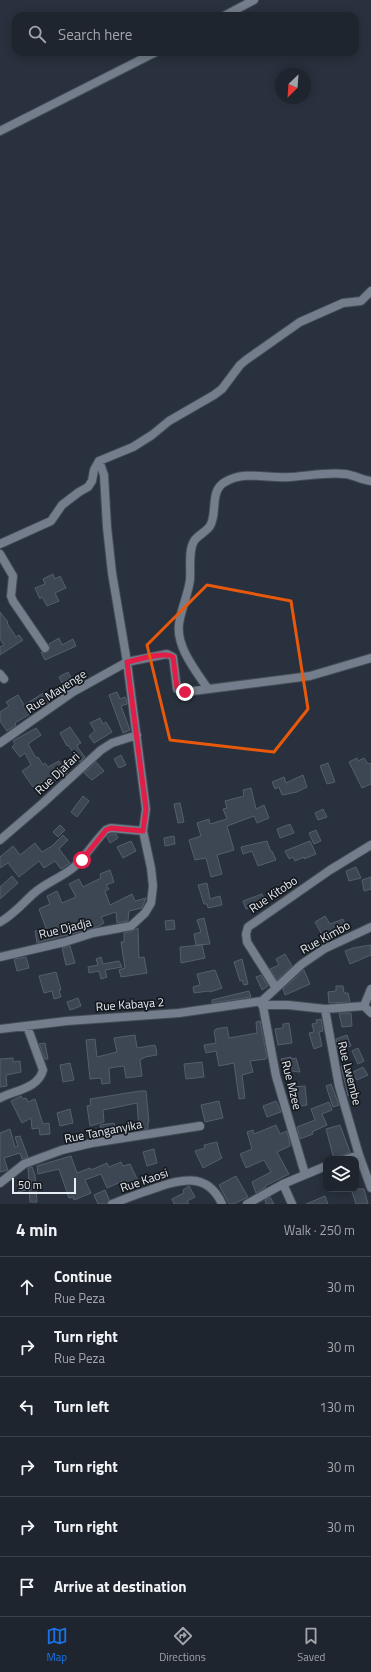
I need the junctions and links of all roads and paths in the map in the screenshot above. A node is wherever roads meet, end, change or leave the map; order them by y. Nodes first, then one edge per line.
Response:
1 (254, 0) edge
2 (232, 12) edge
3 (148, 56) edge
4 (0, 131) edge
5 (371, 291) edge
6 (99, 461) junction
7 (371, 481) edge
8 (0, 544) edge
9 (0, 554) edge
10 (45, 648) dead end
11 (371, 658) edge
12 (127, 662) junction
13 (208, 689) junction
14 (137, 735) junction
15 (0, 744) edge
16 (143, 831) junction
17 (0, 840) edge
18 (371, 845) edge
19 (0, 922) edge
20 (371, 927) edge
21 (0, 957) edge
22 (276, 988) junction
23 (371, 989) edge
24 (262, 1003) junction
25 (364, 1006) junction
26 (325, 1009) junction
27 (371, 1013) edge
28 (27, 1026) junction
29 (0, 1029) edge
30 (0, 1098) edge
31 (200, 1126) dead end
32 (359, 1155) junction
33 (356, 1156) edge
34 (323, 1167) edge
35 (306, 1174) junction
36 (0, 1183) edge
37 (283, 1184) junction
38 (371, 1188) edge
39 (112, 1204) edge
40 (222, 1204) edge
41 (247, 1204) edge
42 (292, 1204) edge

1 - 2 street
3 - 4 street
5 - 6 street
6 - 8 street
6 - 12 street
7 - 13 street
9 - 10 street
11 - 13 street
12 - 13 street, Rue Mayenge
12 - 14 street
12 - 15 street, Rue Mayenge
14 - 16 street
14 - 17 street, Rue Djafari
16 - 19 street
16 - 21 street, Rue Djadja
18 - 22 street, Rue Kitobo
20 - 22 street, Rue Kimbo
22 - 24 street, Rue Kimbo
23 - 25 street
24 - 26 street, Rue Kabaya 2
24 - 28 street, Rue Kabaya 2
24 - 35 street, Rue Mzee
25 - 26 street, Rue Kabaya 2
25 - 27 street
26 - 32 street, Rue Lwembe
28 - 29 street, Rue Kabaya 2
28 - 30 street
31 - 36 street, Rue Tanganyika
32 - 33 street
32 - 38 street, Rue Lwembe
34 - 35 street
35 - 37 street
37 - 41 street
37 - 42 street
39 - 40 street, Rue Kaosi

